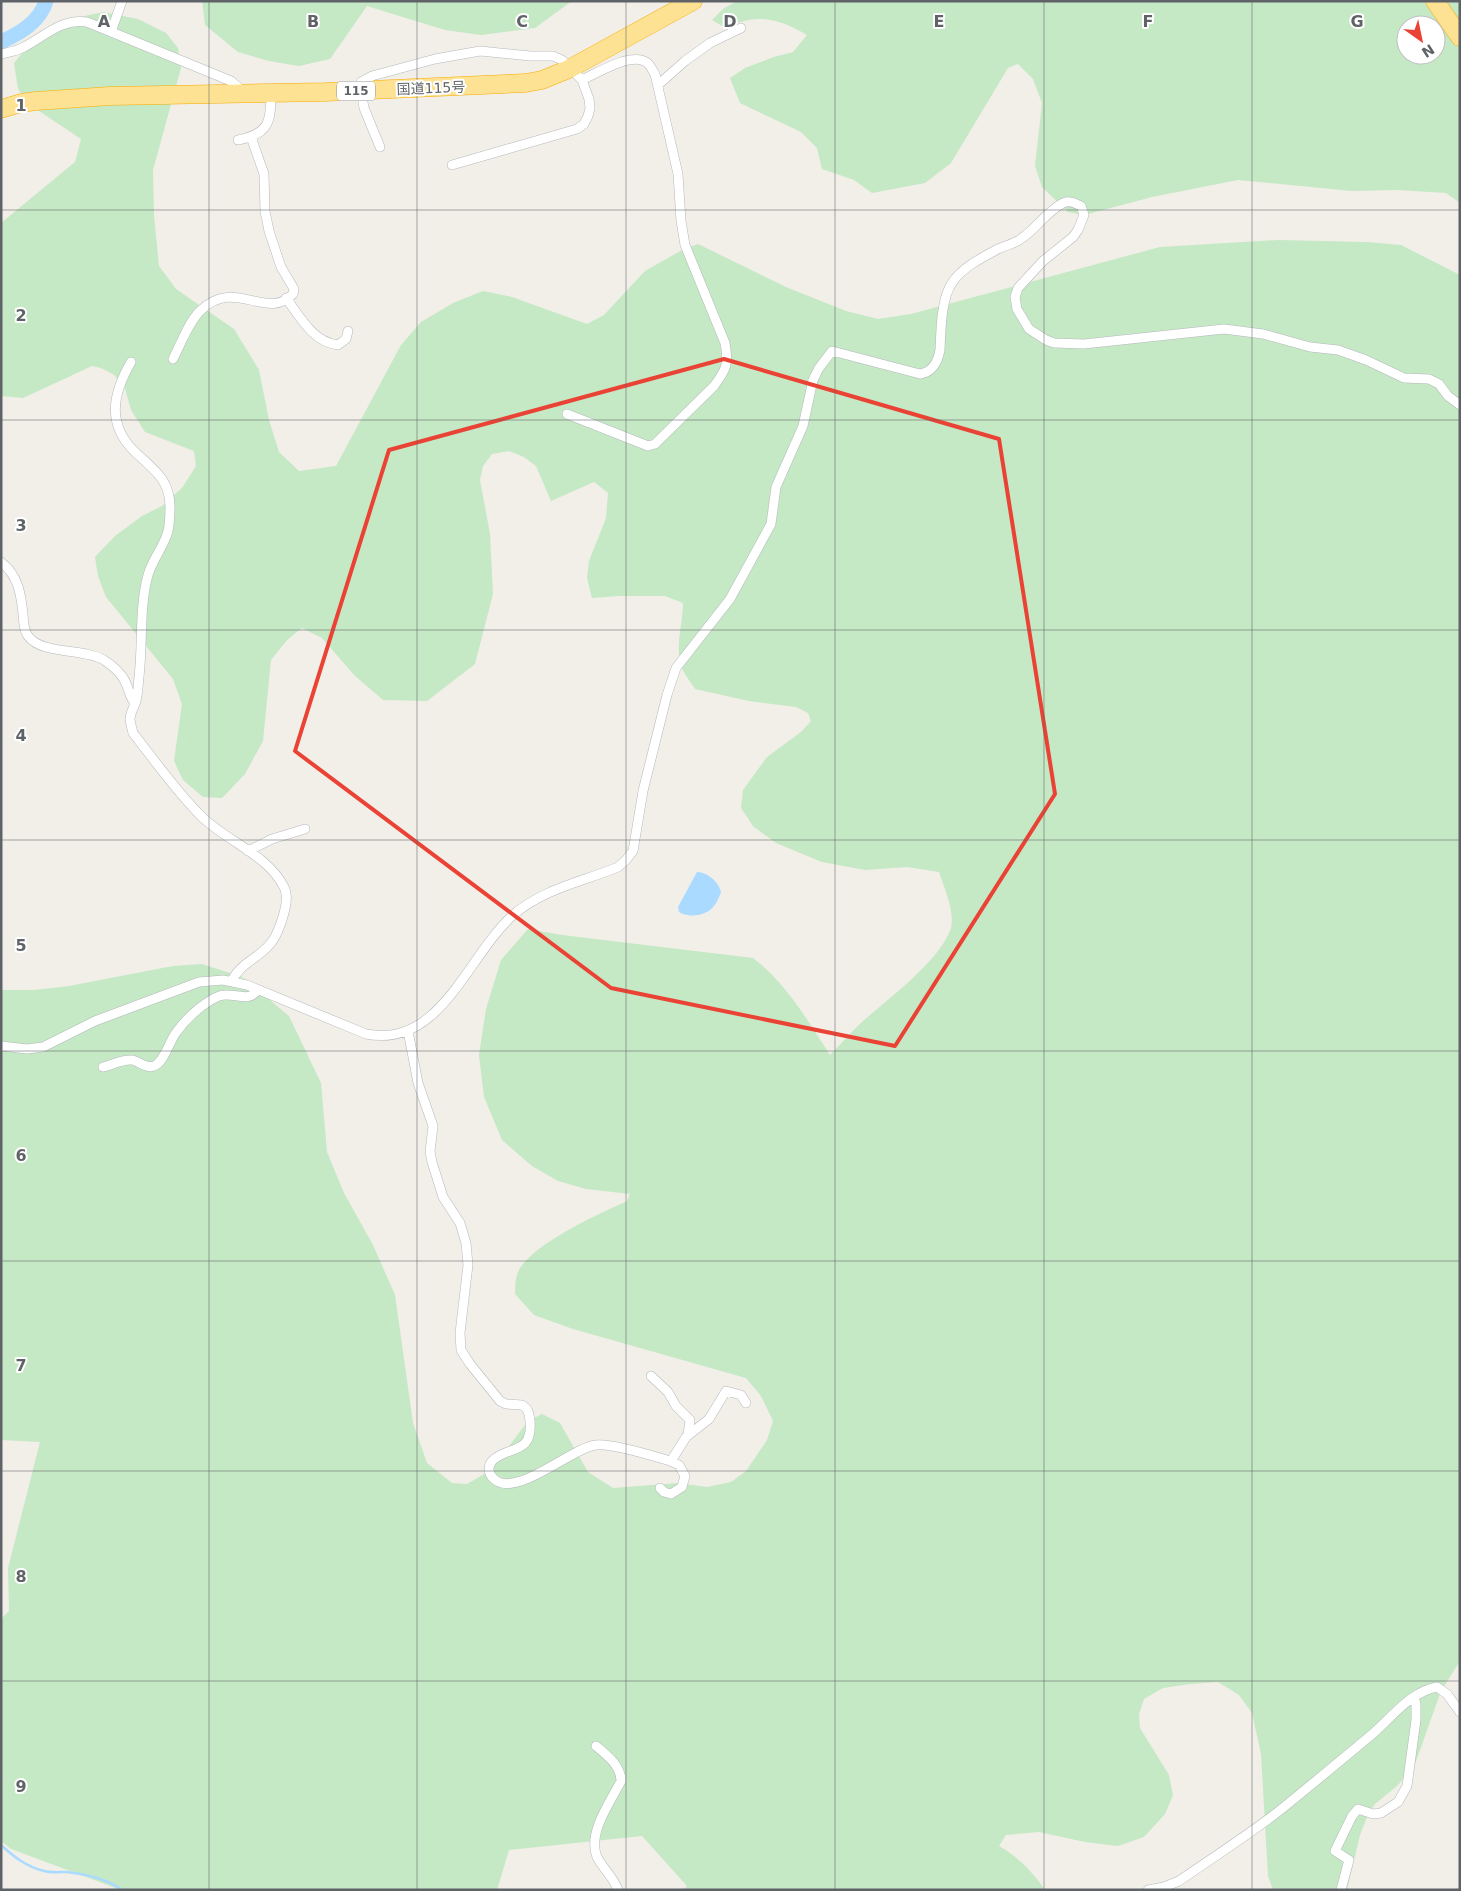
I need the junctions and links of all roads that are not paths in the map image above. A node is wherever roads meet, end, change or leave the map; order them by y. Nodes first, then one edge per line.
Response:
1 (122, 1) edge
2 (693, 1) edge
3 (1435, 1) edge
4 (741, 28) dead end
5 (111, 32) junction
6 (1460, 37) edge
7 (1, 54) edge
8 (576, 74) junction
9 (658, 85) junction
10 (360, 90) junction
11 (271, 93) junction
12 (242, 94) junction
13 (1, 109) edge
14 (250, 137) junction
15 (238, 140) dead end
16 (380, 147) dead end
17 (452, 165) dead end
18 (286, 298) junction
19 (348, 331) dead end
20 (173, 359) dead end
21 (131, 362) dead end
22 (1460, 405) edge
23 (567, 414) dead end
24 (1, 562) edge
25 (135, 703) junction
26 (305, 830) dead end
27 (248, 851) junction
28 (232, 981) junction
29 (256, 990) junction
30 (408, 1031) junction
31 (1, 1046) edge
32 (103, 1067) dead end
33 (651, 1376) dead end
34 (746, 1403) dead end
35 (688, 1435) junction
36 (672, 1461) junction
37 (660, 1488) dead end
38 (1414, 1698) junction
39 (1460, 1712) edge
40 (596, 1746) dead end
41 (618, 1890) edge
42 (1148, 1890) edge
43 (1341, 1890) edge

1 - 5 street
2 - 8 highway, 国道115号 / 115
3 - 6 highway
4 - 9 street
5 - 7 street
5 - 12 street
8 - 9 street
8 - 10 highway, 国道115号 / 115
8 - 10 street
8 - 17 street
9 - 23 street
10 - 11 highway, 国道115号 / 115
10 - 16 street
11 - 12 highway, 国道115号 / 115
11 - 14 street
12 - 13 highway, 国道115号 / 115
14 - 15 street
14 - 18 street
18 - 19 street
18 - 20 street
21 - 25 street
22 - 30 street
24 - 25 street
25 - 27 street
26 - 27 street
27 - 28 street
28 - 29 street
28 - 31 street
29 - 30 street
29 - 32 street
30 - 36 street
33 - 35 street
34 - 35 street
35 - 36 street
36 - 37 street
38 - 39 street
38 - 42 street
38 - 43 street
40 - 41 street

